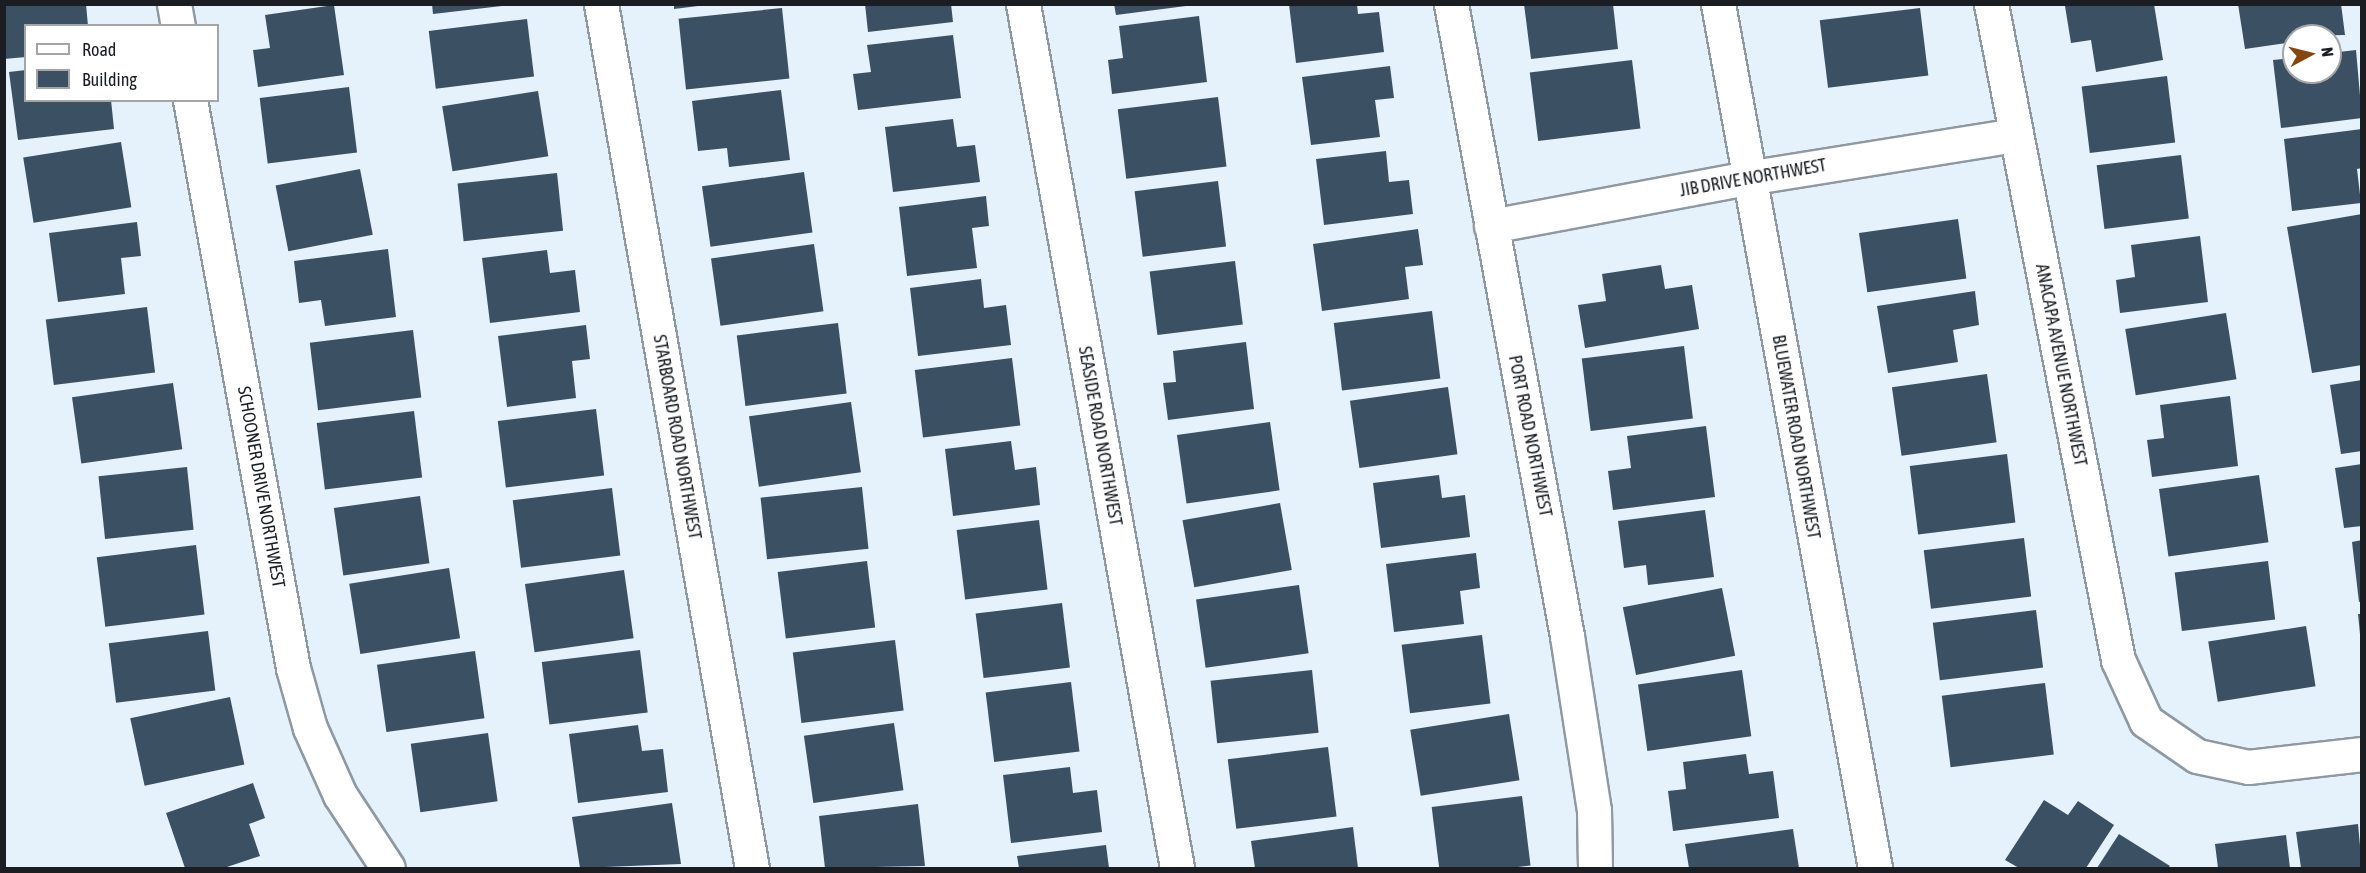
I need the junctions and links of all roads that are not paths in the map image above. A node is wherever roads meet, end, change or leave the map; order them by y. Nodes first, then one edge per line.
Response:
1 (174, 4) edge
2 (601, 4) edge
3 (1023, 4) edge
4 (1451, 4) edge
5 (1718, 4) edge
6 (1991, 4) edge
7 (178, 24) edge
8 (190, 102) edge
9 (2015, 135) junction
10 (1747, 177) junction
11 (1491, 226) junction
12 (2361, 754) edge
13 (383, 863) edge
14 (753, 868) edge
15 (1177, 868) edge
16 (1595, 868) edge
17 (1875, 868) edge

1 - 7 street
2 - 14 street, STARBOARD ROAD NORTHWEST
3 - 15 street, SEASIDE ROAD NORTHWEST
4 - 11 street, PORT ROAD NORTHWEST
5 - 10 street, BLUEWATER ROAD NORTHWEST
6 - 9 street, ANACAPA AVENUE NORTHWEST
8 - 13 street, SCHOONER DRIVE NORTHWEST
9 - 10 street, JIB DRIVE NORTHWEST
9 - 12 street, ANACAPA AVENUE NORTHWEST
10 - 11 street, JIB DRIVE NORTHWEST
10 - 17 street, BLUEWATER ROAD NORTHWEST
11 - 16 street, PORT ROAD NORTHWEST

